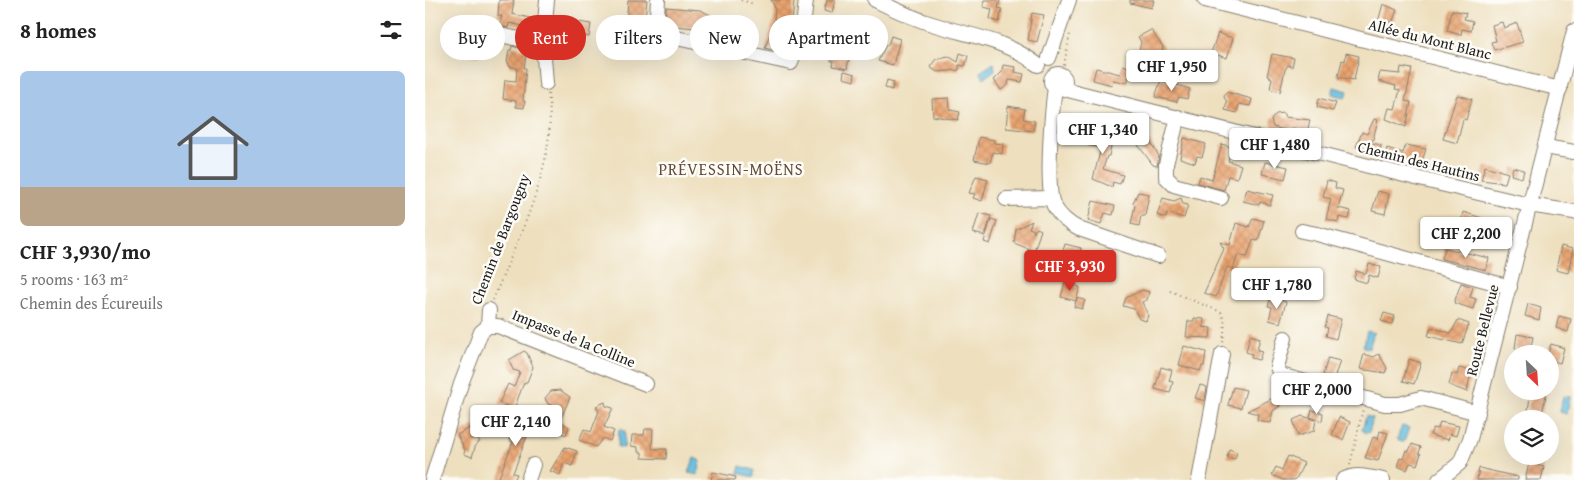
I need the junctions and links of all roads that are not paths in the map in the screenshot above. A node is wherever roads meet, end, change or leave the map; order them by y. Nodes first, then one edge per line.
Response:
1 (547, 0) edge
2 (659, 0) edge
3 (806, 0) edge
4 (875, 0) edge
5 (1069, 0) edge
6 (1205, 0) edge
7 (546, 15) edge
8 (1574, 31) edge
9 (544, 60) edge
10 (1570, 63) edge
11 (1053, 73) junction
12 (546, 83) road end
13 (1560, 89) junction
14 (1178, 117) junction
15 (1545, 148) junction
16 (1574, 152) edge
17 (1051, 198) junction
18 (1221, 198) dead end
19 (1006, 199) dead end
20 (1529, 206) junction
21 (1574, 212) edge
22 (1302, 232) dead end
23 (1158, 256) dead end
24 (1510, 287) junction
25 (489, 310) road end
26 (488, 326) junction
27 (1285, 338) dead end
28 (1222, 354) road end
29 (646, 384) dead end
30 (1478, 413) junction
31 (533, 465) dead end
32 (1349, 478) edge
33 (432, 480) edge
34 (528, 480) edge
35 (1199, 480) edge
36 (1383, 480) edge
37 (1439, 480) edge

1 - 7 street
2 - 3 street
4 - 11 street, Chemin des Hautins
5 - 11 street
6 - 13 street, Allée du Mont Blanc
8 - 10 street, Route Bellevue
9 - 12 street
10 - 13 street, Route Bellevue
11 - 14 street, Chemin des Hautins
11 - 17 street
13 - 15 street, Route Bellevue
14 - 18 street
14 - 20 street, Chemin des Hautins
15 - 16 street
15 - 20 street, Route Bellevue
17 - 19 street
17 - 23 street
20 - 21 street, Chemin des Hautins
20 - 24 street, Route Bellevue
22 - 24 street
24 - 30 street, Route Bellevue
25 - 26 street, Chemin de Bargougny
26 - 29 street, Impasse de la Colline
26 - 33 street, Chemin de Bargougny
27 - 30 street
28 - 35 street
30 - 37 street, Route Bellevue
31 - 34 street
32 - 36 street

